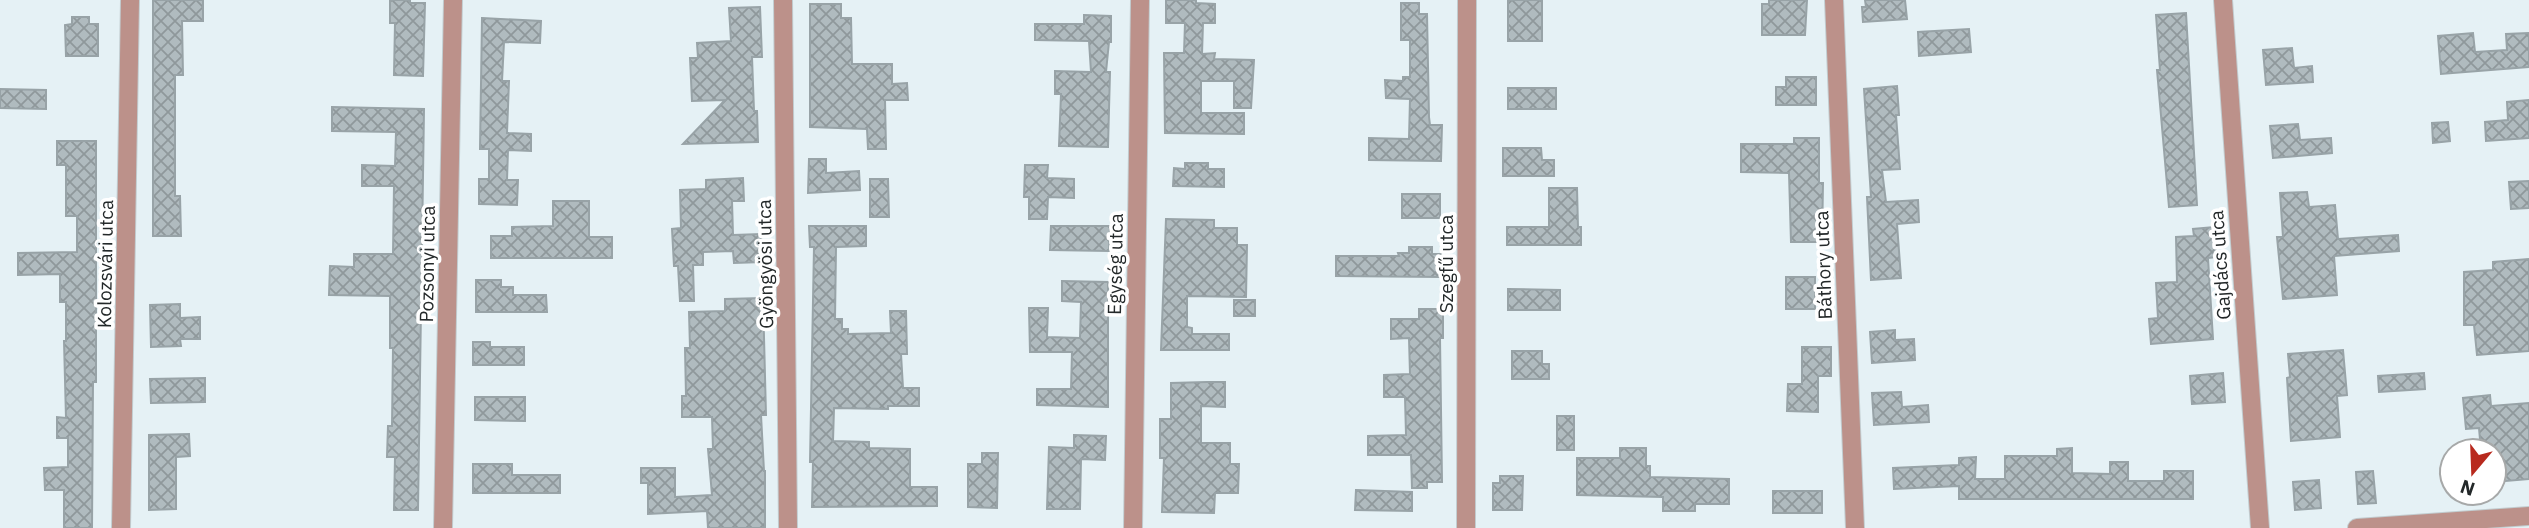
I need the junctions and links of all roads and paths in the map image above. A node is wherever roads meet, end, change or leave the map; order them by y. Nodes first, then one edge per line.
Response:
1 (130, 0) edge
2 (453, 0) edge
3 (783, 0) edge
4 (1139, 0) edge
5 (1467, 0) edge
6 (1834, 0) edge
7 (2223, 0) edge
8 (2529, 516) edge
9 (121, 528) edge
10 (443, 528) edge
11 (788, 528) edge
12 (1133, 528) edge
13 (1466, 528) edge
14 (1854, 528) edge
15 (2260, 528) edge
16 (2357, 528) edge

1 - 9 street, Kolozsvári utca
2 - 10 street, Pozsonyi utca
3 - 11 street, Gyöngyösi utca
4 - 12 street, Egység utca
5 - 13 street, Szegfű utca
6 - 14 street, Báthory utca
7 - 15 street, Gajdács utca
8 - 16 street

